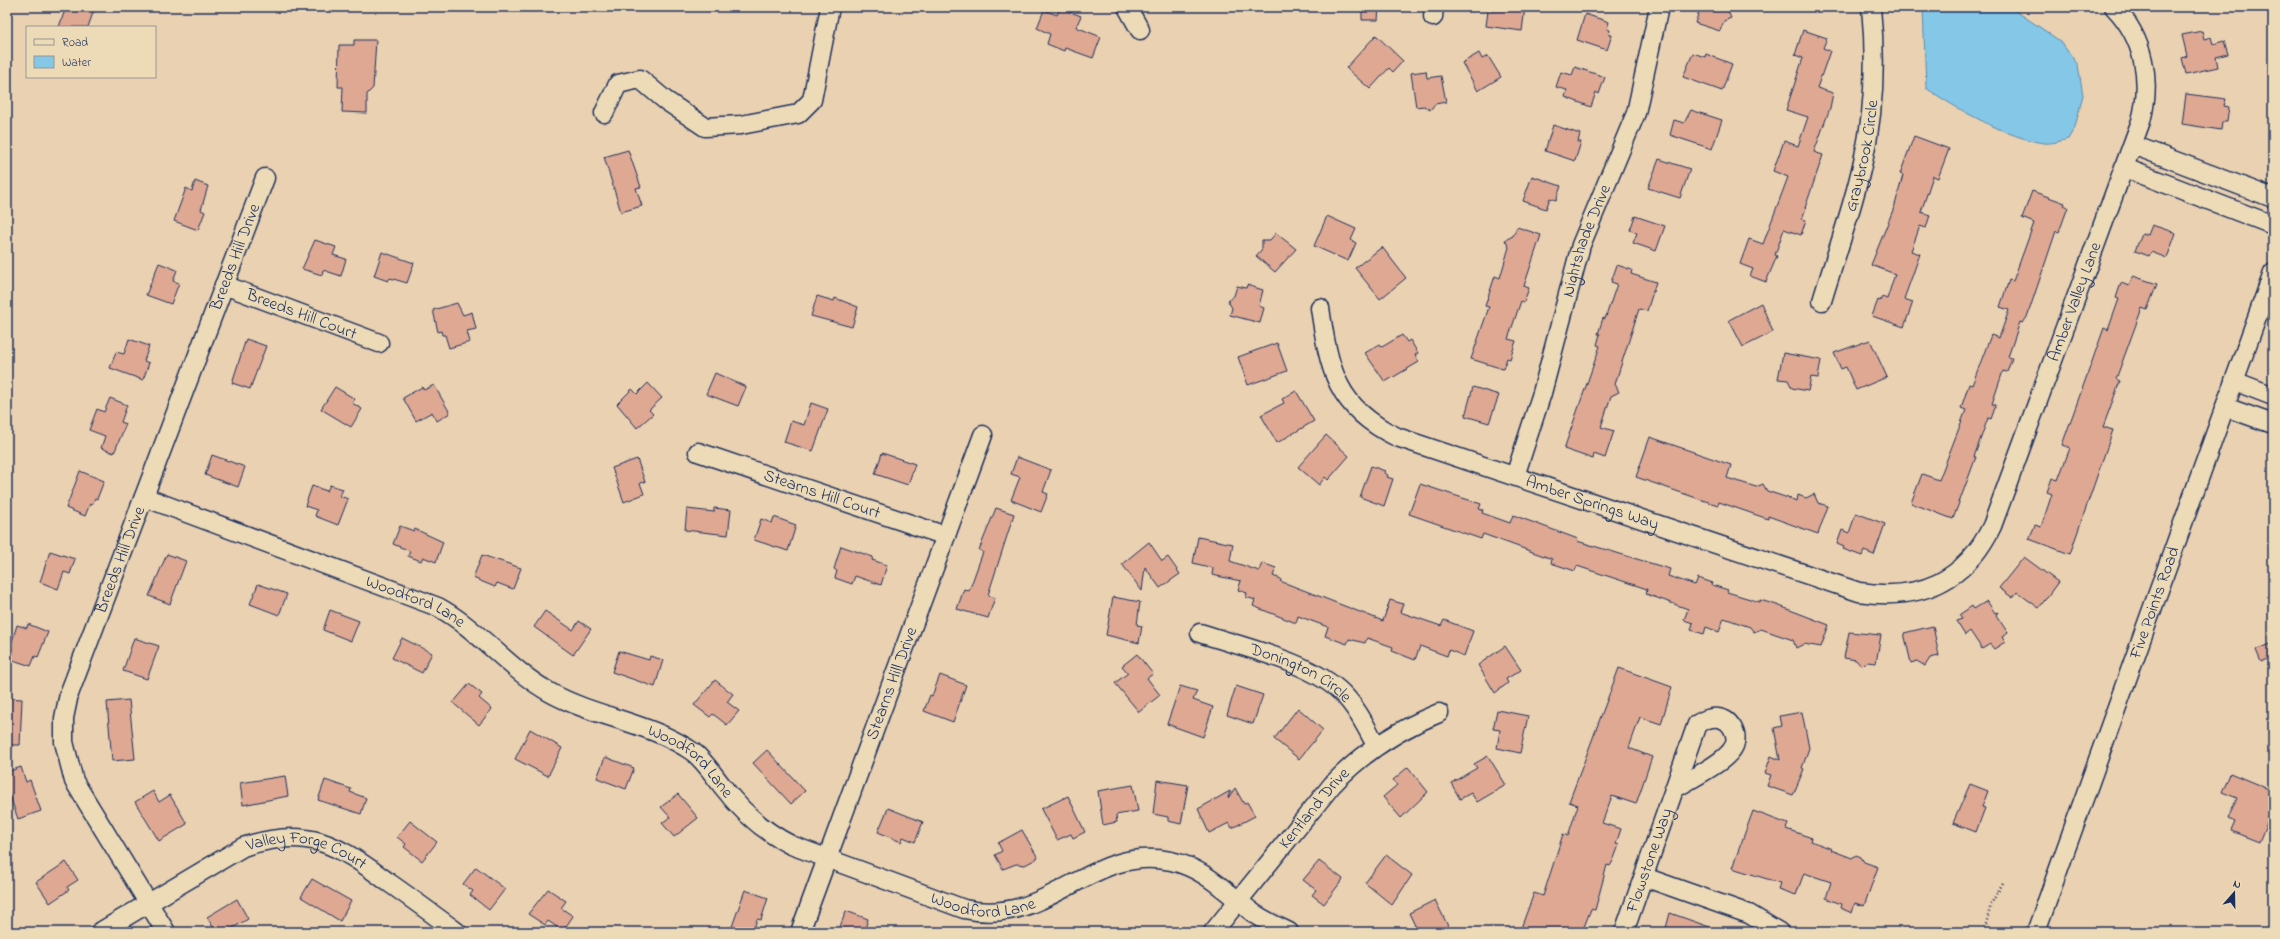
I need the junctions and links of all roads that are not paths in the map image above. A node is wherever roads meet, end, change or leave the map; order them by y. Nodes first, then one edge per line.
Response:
1 (830, 7) edge
2 (1126, 7) edge
3 (1659, 7) edge
4 (1871, 7) edge
5 (2114, 7) edge
6 (1140, 30) dead end
7 (604, 113) dead end
8 (2133, 145) junction
9 (2125, 168) junction
10 (265, 178) dead end
11 (2273, 198) edge
12 (2273, 225) edge
13 (2273, 273) edge
14 (224, 285) junction
15 (1822, 301) dead end
16 (1320, 308) dead end
17 (379, 343) dead end
18 (2234, 381) junction
19 (2273, 396) edge
20 (2225, 407) junction
21 (2273, 424) edge
22 (983, 435) dead end
23 (698, 452) dead end
24 (1515, 476) junction
25 (144, 497) junction
26 (946, 536) junction
27 (1942, 581) joint
28 (1200, 633) dead end
29 (1439, 713) dead end
30 (1376, 745) junction
31 (1674, 789) dead end
32 (827, 858) junction
33 (1644, 876) junction
34 (1239, 900) junction
35 (148, 903) junction
36 (100, 932) edge
37 (166, 932) edge
38 (457, 932) edge
39 (800, 932) edge
40 (1213, 932) edge
41 (1290, 932) edge
42 (1624, 932) edge
43 (1779, 932) edge
44 (2036, 932) edge

1 - 7 street
2 - 6 street
3 - 24 street, Nightshade Drive
4 - 15 street, Graybrook Circle
5 - 8 street, Amber Valley Lane
8 - 9 street, Amber Valley Lane
8 - 11 street
9 - 12 street
9 - 27 street, Amber Valley Lane
10 - 14 street, Breeds Hill Drive
13 - 18 street, Five Points Road
14 - 17 street, Breeds Hill Court
14 - 25 street, Breeds Hill Drive
16 - 24 street, Amber Springs Way
18 - 19 street
18 - 20 street, Five Points Road
20 - 21 street
20 - 44 street, Five Points Road
22 - 26 street, Stearns Hill Drive
23 - 26 street, Stearns Hill Court
24 - 27 street, Amber Springs Way
25 - 32 street, Woodford Lane
25 - 35 street, Breeds Hill Drive
26 - 32 street, Stearns Hill Drive
28 - 30 street, Donington Circle
29 - 30 street, Kentland Drive
30 - 34 street, Kentland Drive
31 - 33 street, Flowstone Way
32 - 34 street, Woodford Lane
32 - 39 street, Stearns Hill Drive
33 - 42 street, Flowstone Way
33 - 43 street
34 - 40 street, Kentland Drive
34 - 41 street, Woodford Lane
35 - 36 street, Valley Forge Court
35 - 37 street, Breeds Hill Drive
35 - 38 street, Valley Forge Court

